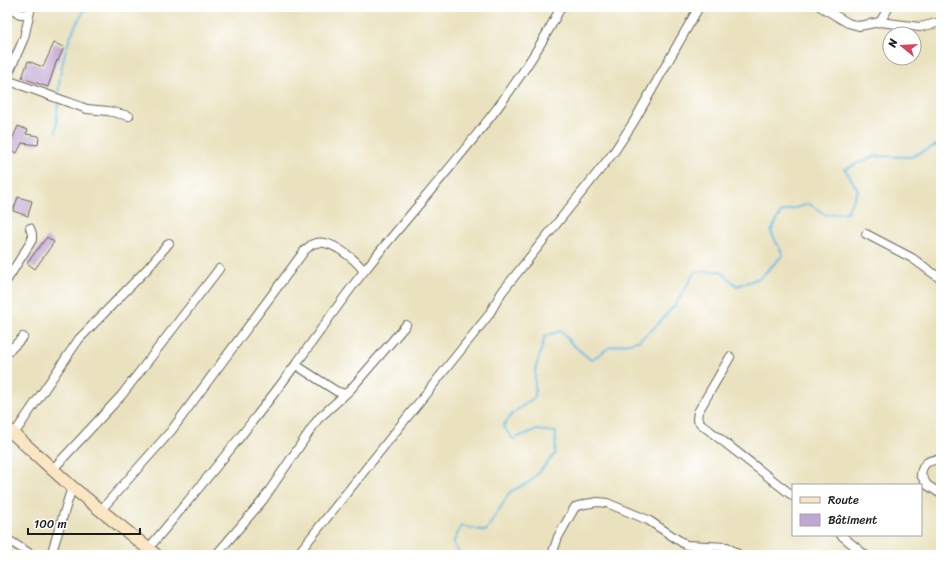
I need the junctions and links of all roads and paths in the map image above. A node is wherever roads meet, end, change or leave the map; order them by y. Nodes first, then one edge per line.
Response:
1 (9, 7) edge
2 (561, 7) edge
3 (699, 7) edge
4 (820, 7) edge
5 (889, 7) edge
6 (30, 10) edge
7 (880, 22) junction
8 (941, 22) edge
9 (7, 78) edge
10 (130, 116) dead end
11 (30, 228) dead end
12 (866, 234) dead end
13 (170, 243) dead end
14 (219, 268) dead end
15 (364, 271) junction
16 (941, 279) edge
17 (7, 280) edge
18 (406, 325) dead end
19 (23, 337) dead end
20 (7, 354) edge
21 (730, 357) dead end
22 (296, 364) junction
23 (336, 391) junction
24 (345, 394) junction
25 (338, 400) junction
26 (11, 431) edge
27 (941, 461) edge
28 (53, 469) junction
29 (72, 486) junction
30 (941, 494) edge
31 (792, 495) edge
32 (101, 510) junction
33 (842, 536) edge
34 (7, 539) edge
35 (152, 552) edge
36 (32, 555) edge
37 (51, 555) edge
38 (216, 555) edge
39 (297, 555) edge
40 (552, 555) edge
41 (739, 555) edge
42 (865, 555) edge

1 - 6 street
2 - 15 street
3 - 39 street
4 - 7 street
5 - 7 street
6 - 9 street
7 - 8 street
9 - 10 street
11 - 17 street
12 - 16 street
13 - 26 street
14 - 28 street
15 - 22 street
15 - 32 street
18 - 24 street
19 - 20 street
21 - 31 street
22 - 23 street
22 - 35 street
23 - 24 street
23 - 25 street
24 - 25 street
25 - 38 street
26 - 28 street
27 - 30 street
28 - 29 street
29 - 32 street
29 - 37 street
32 - 35 street
33 - 42 street
34 - 36 street
40 - 41 street

